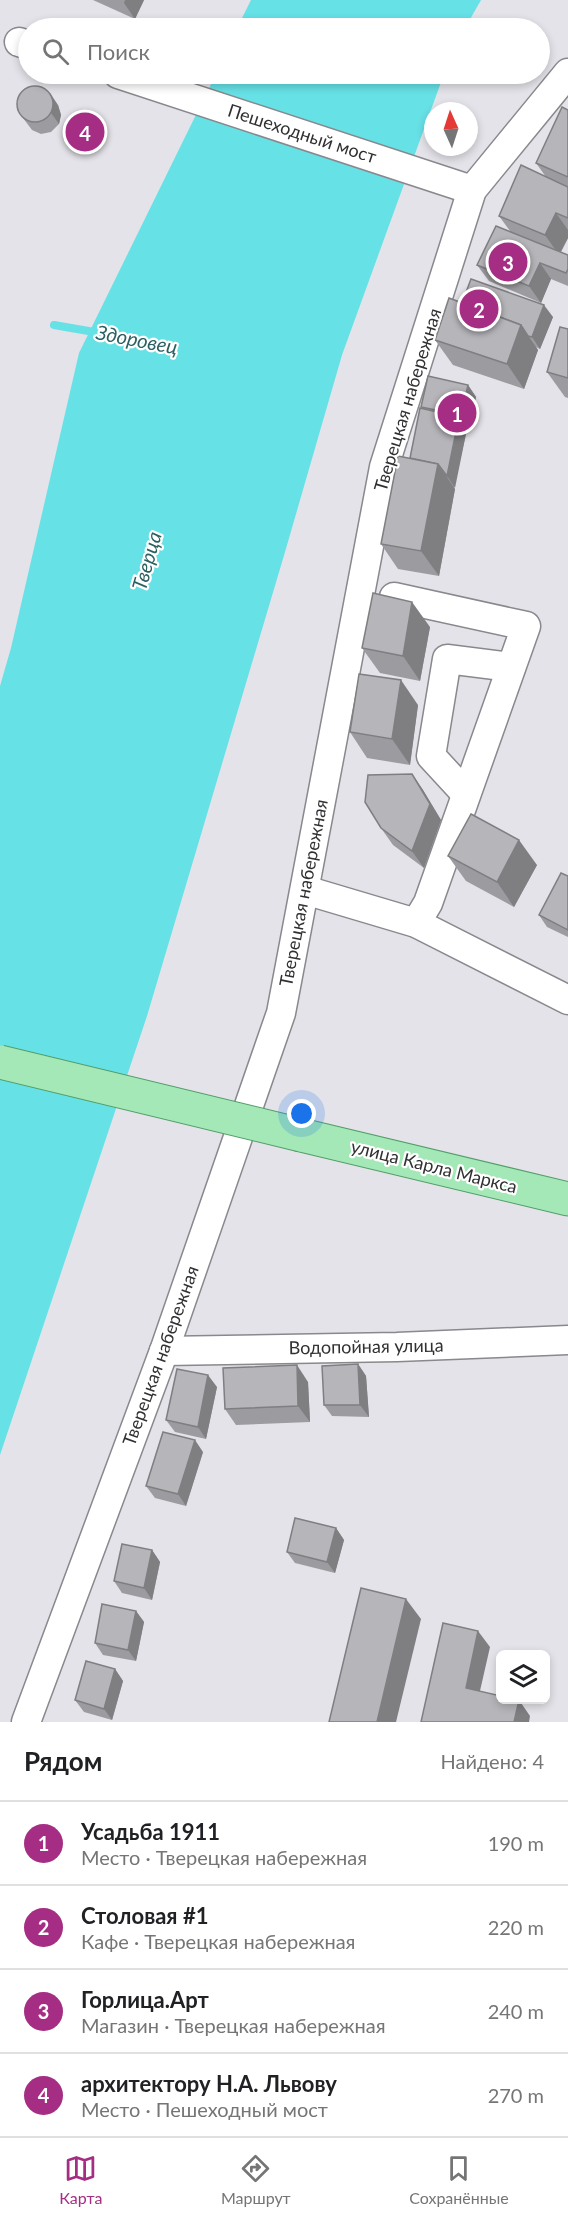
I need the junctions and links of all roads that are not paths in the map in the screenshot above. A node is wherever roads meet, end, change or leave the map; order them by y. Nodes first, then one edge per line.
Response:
1 (568, 73) edge
2 (150, 84) edge
3 (463, 187) junction
4 (394, 597) edge
5 (511, 667) junction
6 (466, 794) junction
7 (305, 890) junction
8 (416, 923) junction
9 (568, 1000) edge
10 (0, 1062) edge
11 (568, 1199) edge
12 (568, 1340) edge
13 (164, 1351) junction
14 (26, 1722) edge

1 - 3 street, Тверецкая набережная
2 - 3 street, Пешеходный мост
3 - 7 street, Тверецкая набережная
4 - 5 street
5 - 6 street
5 - 6 street
6 - 8 street
7 - 8 street
7 - 13 street, Тверецкая набережная
8 - 9 street
10 - 11 main road, улица Карла Маркса, bridge
12 - 13 street, Водопойная улица
13 - 14 street, Тверецкая набережная

